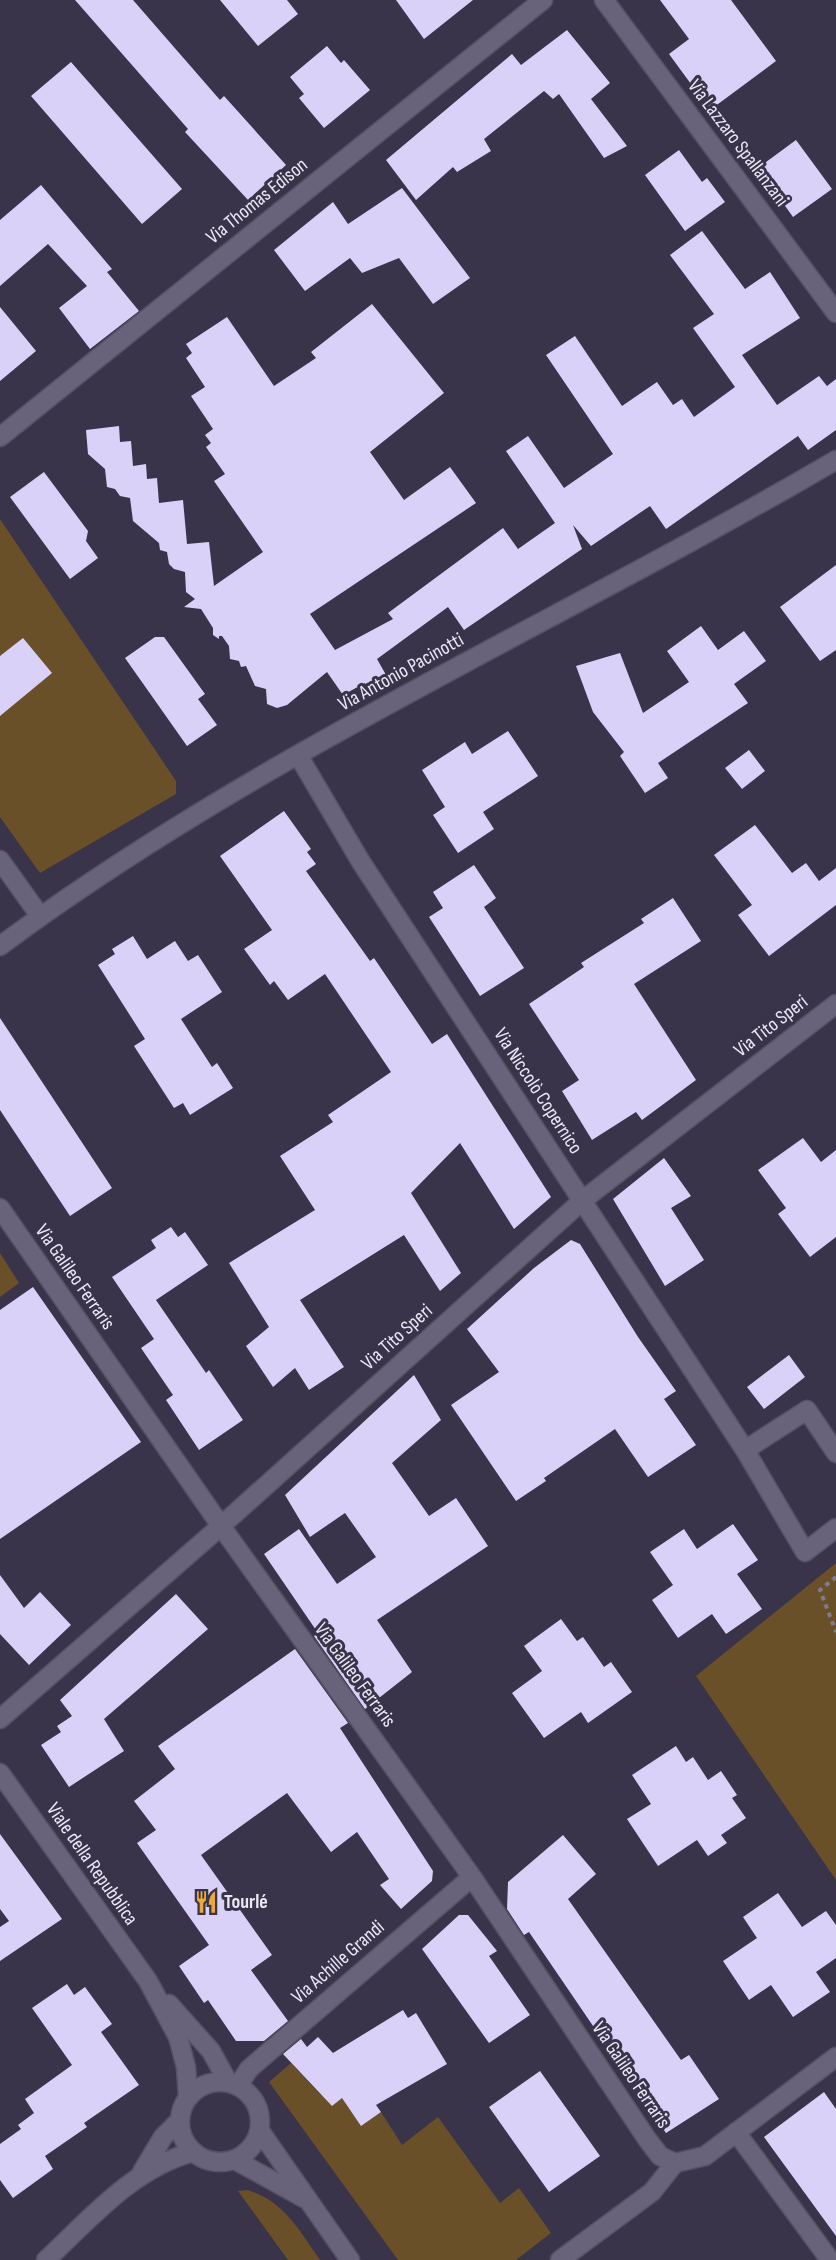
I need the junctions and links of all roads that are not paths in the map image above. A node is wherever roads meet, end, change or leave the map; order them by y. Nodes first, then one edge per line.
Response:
1 (543, 0) edge
2 (604, 0) edge
3 (836, 313) edge
4 (0, 437) edge
5 (836, 460) edge
6 (298, 755) junction
7 (0, 860) edge
8 (40, 916) junction
9 (0, 946) edge
10 (836, 1004) edge
11 (583, 1200) junction
12 (0, 1208) edge
13 (745, 1450) junction
14 (836, 1453) edge
15 (221, 1526) junction
16 (836, 1528) edge
17 (0, 1719) edge
18 (0, 1773) edge
19 (472, 1877) junction
20 (148, 1981) junction
21 (836, 2057) edge
22 (233, 2084) junction
23 (188, 2097) junction
24 (179, 2121) junction
25 (260, 2131) junction
26 (736, 2132) junction
27 (193, 2152) junction
28 (235, 2160) junction
29 (675, 2163) junction
30 (141, 2174) junction
31 (304, 2198) junction
32 (46, 2260) edge
33 (350, 2260) edge
34 (560, 2260) edge
35 (830, 2260) edge

1 - 4 street, Via Thomas Edison
2 - 3 street, Via Lazzaro Spallanzani
5 - 6 street, Via Antonio Pacinotti
6 - 8 street, Via Antonio Pacinotti
6 - 11 street, Via Niccolò Copernico
7 - 8 street
8 - 9 street, Via Antonio Pacinotti
10 - 11 street, Via Tito Speri
11 - 13 street, Via Niccolò Copernico
11 - 15 street, Via Tito Speri
12 - 15 street, Via Galileo Ferraris
13 - 14 street
13 - 16 street, Via Niccolò Copernico
15 - 17 street, Via Tito Speri
15 - 19 street, Via Galileo Ferraris
18 - 20 street, Viale della Repubblica
19 - 22 street, Via Achille Grandi
19 - 29 street, Via Galileo Ferraris
20 - 22 street, Viale della Repubblica
20 - 23 street, Viale della Repubblica
21 - 26 street
22 - 23 street
22 - 25 street, Viale della Repubblica
23 - 24 street, Viale della Repubblica
24 - 27 street
24 - 30 street
25 - 28 street
25 - 31 street, Viale della Repubblica
26 - 29 street
26 - 35 street
27 - 28 street, Viale della Repubblica
27 - 30 street
28 - 31 street, Viale della Repubblica
29 - 34 street
30 - 32 street
31 - 33 street, Viale della Repubblica

